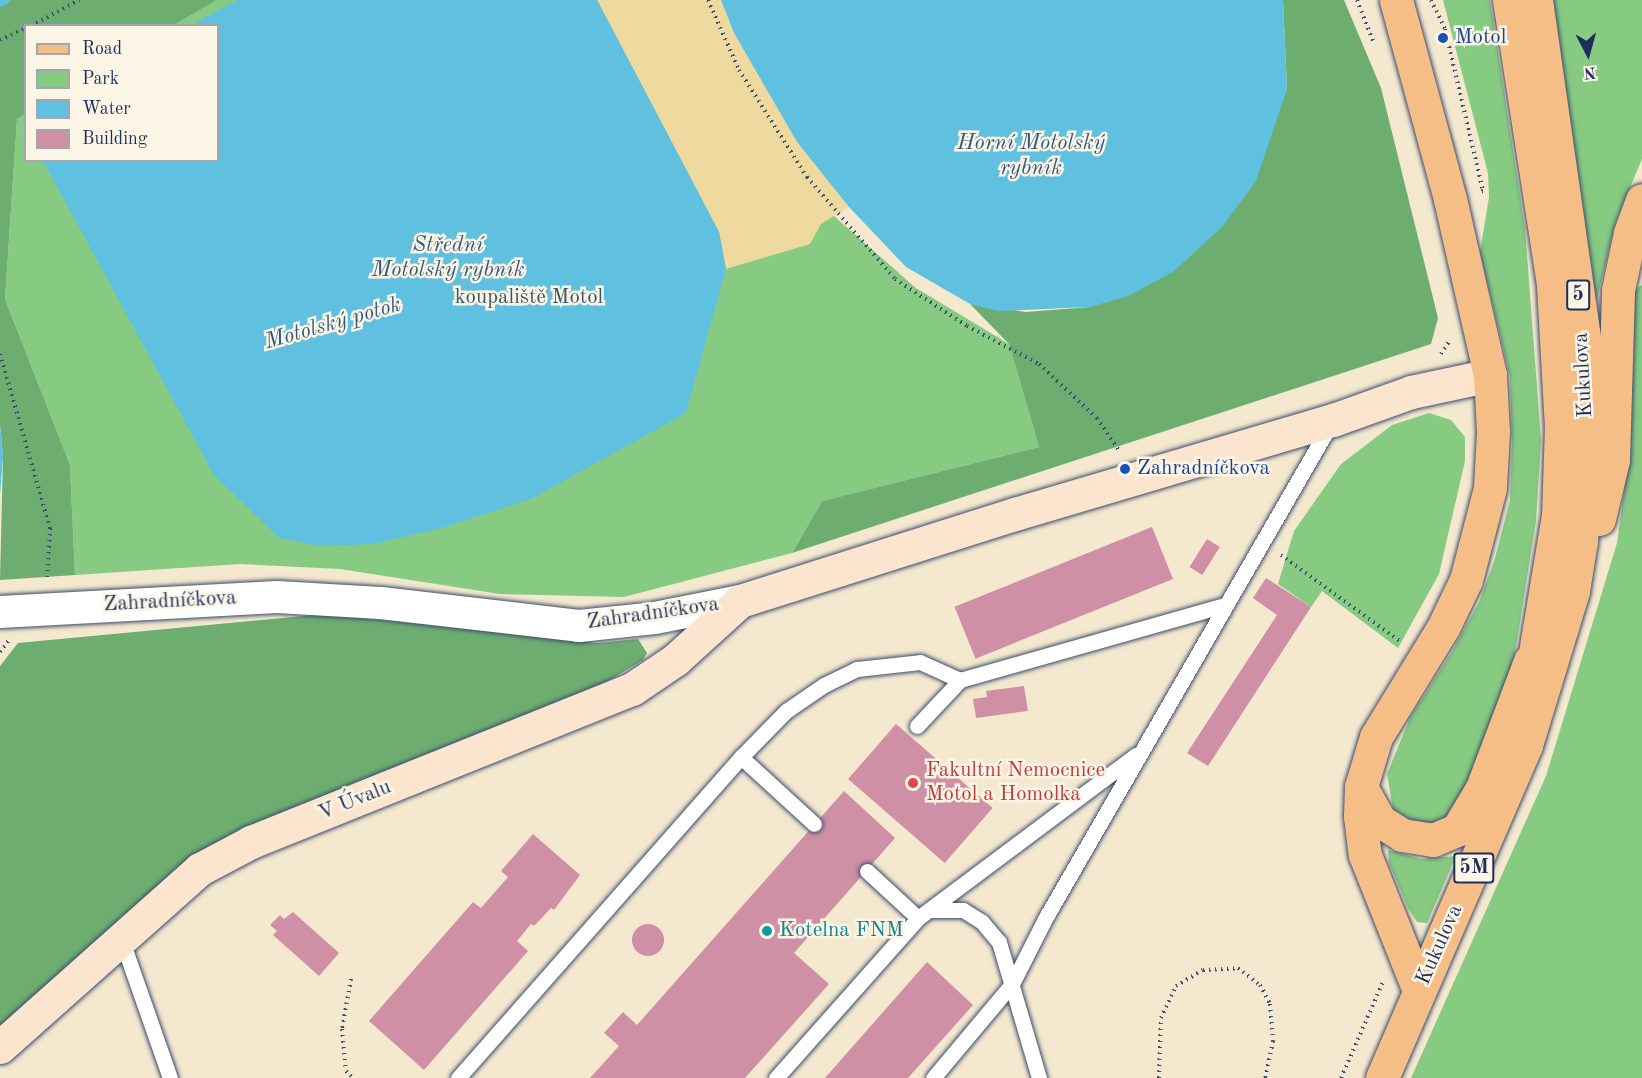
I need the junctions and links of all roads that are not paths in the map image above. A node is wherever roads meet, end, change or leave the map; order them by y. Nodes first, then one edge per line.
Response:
1 (1396, 0) edge
2 (1509, 0) edge
3 (1536, 0) edge
4 (1642, 200) edge
5 (1490, 375) junction
6 (1333, 420) junction
7 (1573, 591) junction
8 (740, 602) junction
9 (1225, 605) junction
10 (15, 611) edge
11 (1534, 649) junction
12 (960, 680) junction
13 (916, 726) dead end
14 (1526, 745) junction
15 (1141, 752) junction
16 (741, 757) junction
17 (1361, 787) junction
18 (814, 824) dead end
19 (867, 871) dead end
20 (923, 914) junction
21 (121, 938) junction
22 (1012, 984) junction
23 (1419, 991) junction
24 (0, 1047) edge
25 (170, 1078) edge
26 (458, 1078) edge
27 (776, 1078) edge
28 (933, 1078) edge
29 (1039, 1078) edge
30 (1382, 1078) edge

1 - 5 main road
2 - 11 main road, Kukulova / 5
3 - 7 main road, Kukulova / 5
4 - 7 main road
5 - 6 street, Zahradníčkova
5 - 17 main road
6 - 8 street, Zahradníčkova
6 - 9 lane
7 - 14 main road, Kukulova / 5
8 - 10 street, Zahradníčkova
8 - 21 street, V Úvalu
9 - 12 lane
9 - 15 lane
11 - 14 main road, Kukulova / 5
11 - 17 main road
12 - 13 lane
12 - 16 lane
14 - 23 main road, Kukulova / 5M
15 - 20 lane
15 - 22 lane
16 - 18 lane
16 - 26 lane
17 - 23 main road
19 - 20 lane
20 - 22 lane
20 - 27 lane
21 - 24 street, V Úvalu
21 - 25 lane
22 - 28 lane
22 - 29 lane
23 - 30 main road, Kukulova / 5M

